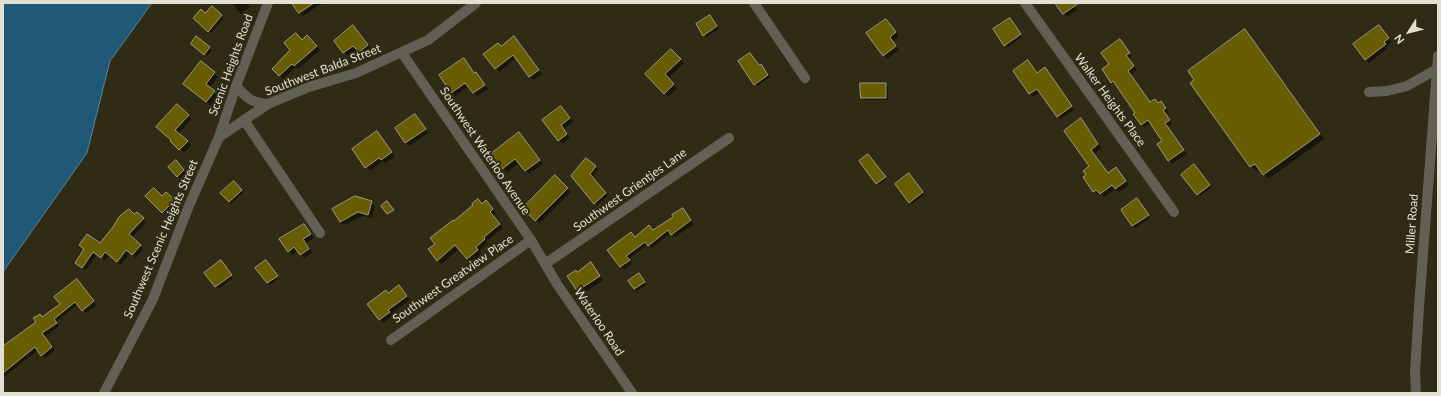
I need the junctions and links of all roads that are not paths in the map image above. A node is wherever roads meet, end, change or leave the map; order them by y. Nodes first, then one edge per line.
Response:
1 (268, 3) edge
2 (476, 3) edge
3 (754, 3) edge
4 (1025, 3) edge
5 (402, 53) junction
6 (1438, 56) edge
7 (1437, 69) junction
8 (805, 78) dead end
9 (236, 86) junction
10 (1369, 92) dead end
11 (268, 104) junction
12 (244, 120) junction
13 (219, 137) junction
14 (729, 138) dead end
15 (1174, 212) dead end
16 (320, 233) dead end
17 (531, 240) junction
18 (545, 264) junction
19 (391, 340) dead end
20 (104, 393) edge
21 (632, 393) edge
22 (1416, 393) edge

1 - 9 street, Scenic Heights Road
2 - 5 street, Southwest Balda Street
3 - 8 street
4 - 15 street, Walker Heights Place
5 - 11 street, Southwest Balda Street
5 - 17 street, Southwest Waterloo Avenue
6 - 7 street, Miller Road
7 - 10 street
7 - 22 street, Miller Road
9 - 11 street
9 - 13 street, Scenic Heights Road
11 - 12 street, Southwest Balda Street
12 - 13 street, Southwest Balda Street
12 - 16 street
13 - 20 street, Southwest Scenic Heights Street
14 - 18 street, Southwest Grientjes Lane
17 - 18 street, Southwest Waterloo Avenue
17 - 19 street, Southwest Greatview Place
18 - 21 street, Waterloo Road

